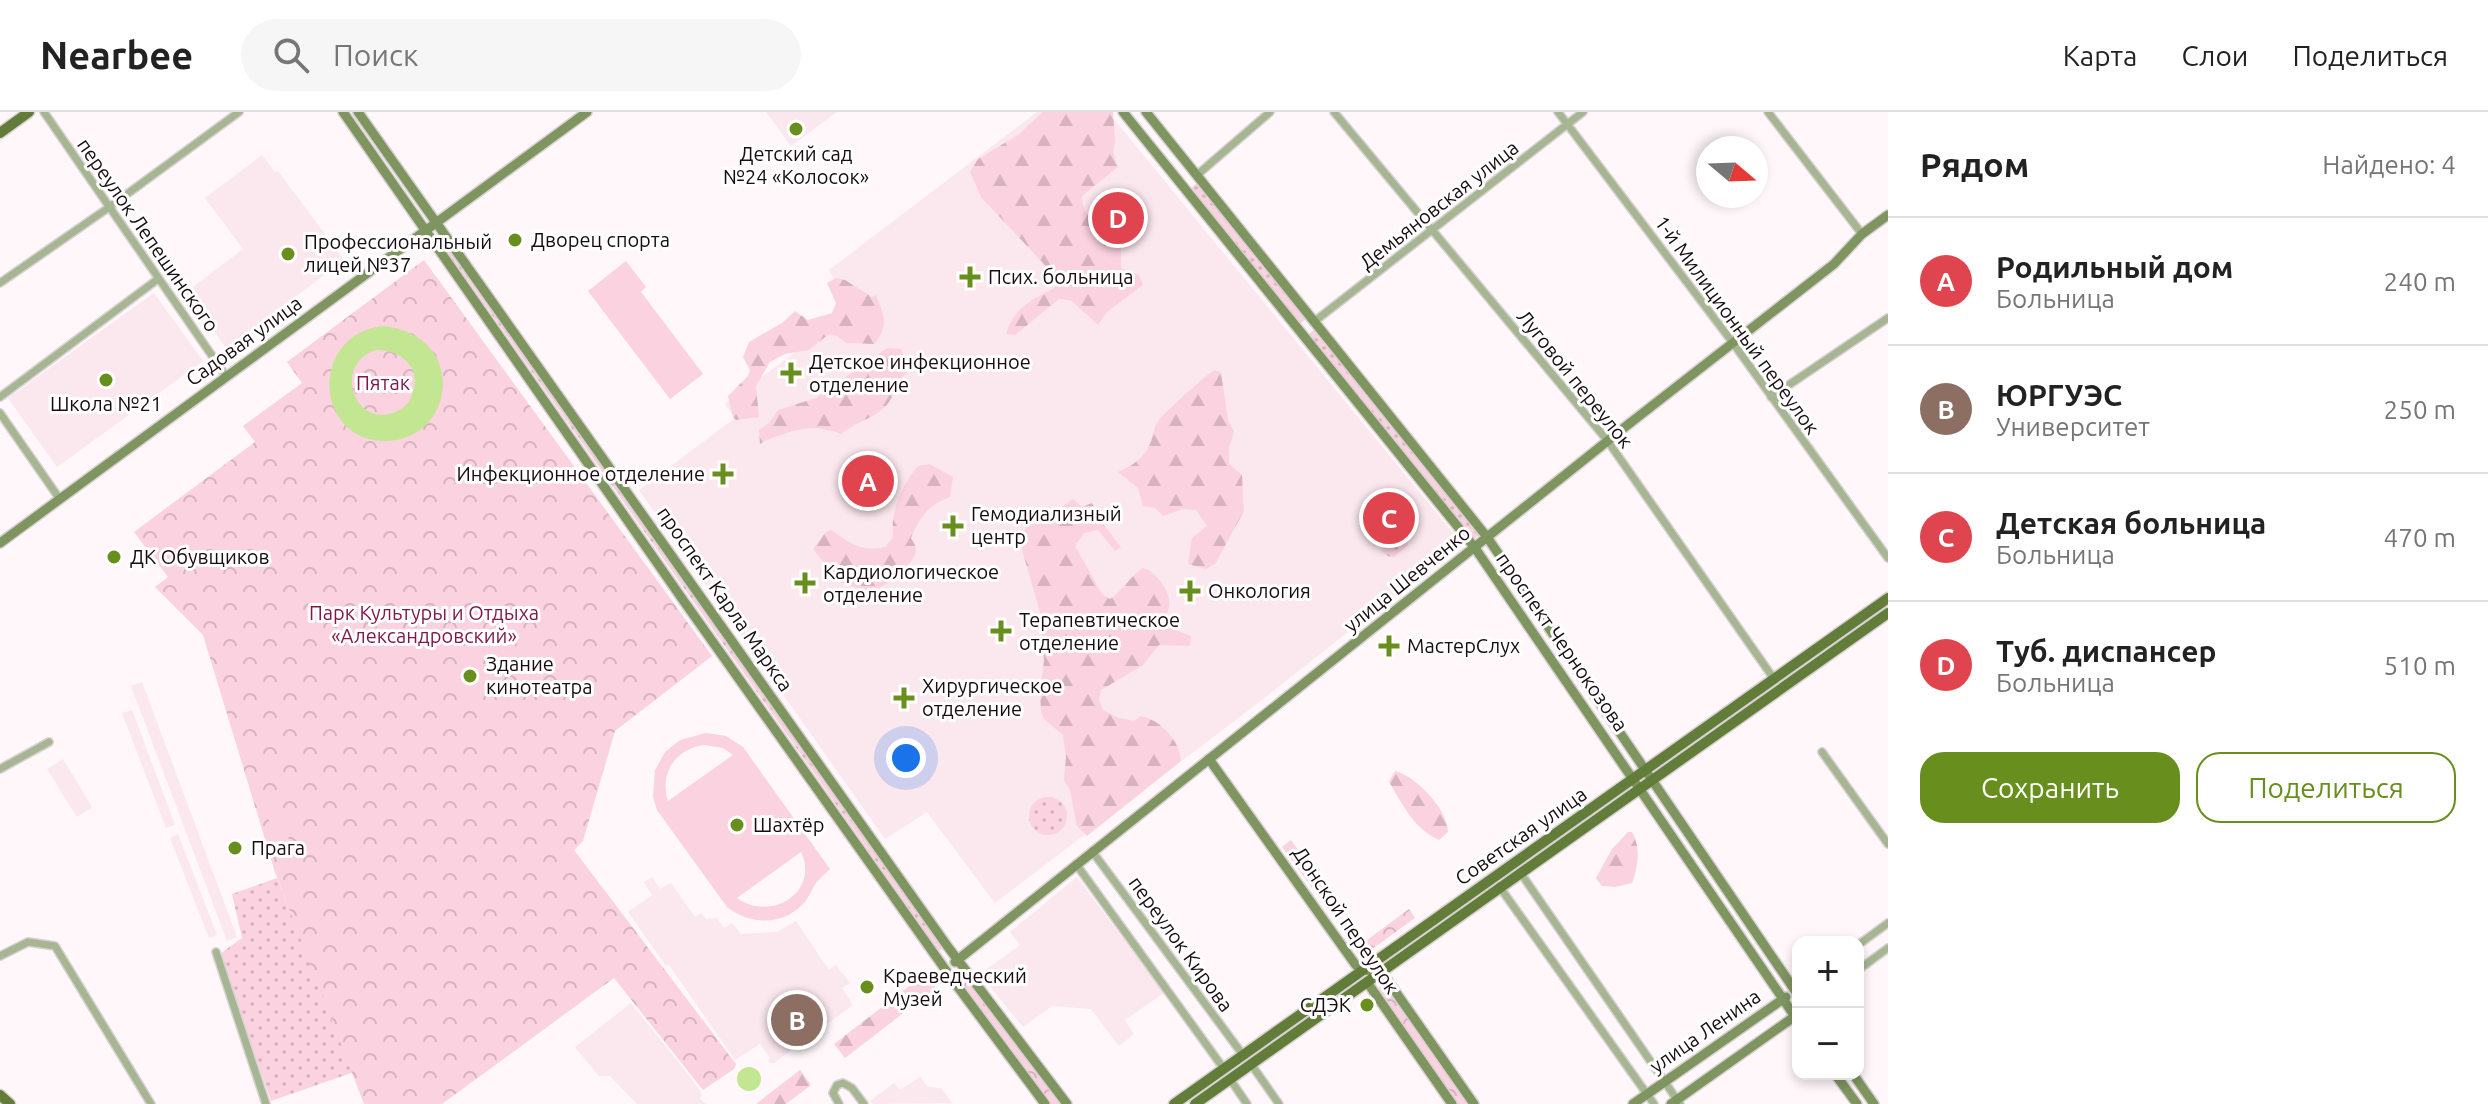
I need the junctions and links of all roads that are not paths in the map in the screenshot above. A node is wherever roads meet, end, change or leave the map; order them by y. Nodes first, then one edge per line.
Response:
1 (29, 112) edge
2 (44, 112) edge
3 (239, 112) edge
4 (343, 112) edge
5 (358, 112) edge
6 (587, 112) edge
7 (1123, 112) edge
8 (1146, 112) edge
9 (1270, 112) edge
10 (1334, 112) edge
11 (1558, 112) edge
12 (1583, 112) edge
13 (1768, 112) edge
14 (1568, 124) junction
15 (0, 133) edge
16 (1197, 175) junction
17 (108, 208) junction
18 (1888, 215) edge
19 (436, 222) junction
20 (425, 232) junction
21 (1432, 232) junction
22 (1862, 234) junction
23 (158, 279) junction
24 (0, 283) edge
25 (1888, 318) edge
26 (1315, 321) junction
27 (1733, 343) junction
28 (226, 376) junction
29 (0, 397) edge
30 (1771, 397) junction
31 (0, 413) edge
32 (1607, 440) junction
33 (59, 498) junction
34 (1487, 537) junction
35 (0, 543) edge
36 (1475, 548) junction
37 (1888, 558) edge
38 (1888, 598) edge
39 (1888, 613) edge
40 (1774, 679) junction
41 (49, 742) dead end
42 (1822, 752) dead end
43 (1209, 759) junction
44 (0, 769) edge
45 (1650, 774) junction
46 (1636, 784) junction
47 (1888, 844) edge
48 (1092, 851) junction
49 (1076, 864) junction
50 (1520, 872) junction
51 (1499, 886) junction
52 (1888, 923) edge
53 (1864, 941) edge
54 (1888, 948) edge
55 (216, 952) dead end
56 (0, 956) edge
57 (958, 961) junction
58 (1864, 966) edge
59 (946, 969) junction
60 (1361, 970) junction
61 (1381, 971) junction
62 (1367, 982) junction
63 (1792, 984) edge
64 (1792, 994) edge
65 (1784, 999) junction
66 (1792, 1010) edge
67 (1792, 1021) edge
68 (1247, 1060) junction
69 (1227, 1074) junction
70 (1839, 1080) edge
71 (1857, 1080) edge
72 (1665, 1082) junction
73 (1647, 1094) junction
74 (0, 1096) edge
75 (1676, 1103) edge
76 (10, 1104) edge
77 (151, 1104) edge
78 (266, 1104) edge
79 (839, 1104) edge
80 (864, 1104) edge
81 (1045, 1104) edge
82 (1067, 1104) edge
83 (1174, 1104) edge
84 (1195, 1104) edge
85 (1247, 1104) edge
86 (1279, 1104) edge
87 (1452, 1104) edge
88 (1474, 1104) edge
89 (1633, 1104) edge
90 (1654, 1104) edge
91 (1857, 1104) edge
92 (1874, 1104) edge

1 - 15 main road
2 - 17 street, переулок Лепешинского
3 - 17 street
4 - 20 street, проспект Карла Маркса
5 - 19 street, проспект Карла Маркса
6 - 19 street, Садовая улица
7 - 36 street, проспект Чернокозова
8 - 16 street, проспект Чернокозова
9 - 16 street
10 - 21 street, Луговой переулок
11 - 14 street, 1-й Милиционный переулок
12 - 14 street, Демьяновская улица
13 - 22 street
14 - 21 street, Демьяновская улица
14 - 27 street, 1-й Милиционный переулок
16 - 26 street, проспект Чернокозова
17 - 23 street, переулок Лепешинского
17 - 24 street
18 - 22 street, улица Шевченко
19 - 20 street, Садовая улица
19 - 57 street, проспект Карла Маркса
20 - 28 street, Садовая улица
20 - 59 street, проспект Карла Маркса
21 - 26 street, Демьяновская улица
21 - 32 street, Луговой переулок
22 - 27 street, улица Шевченко
23 - 28 street, переулок Лепешинского
23 - 29 street
25 - 30 street
26 - 34 street, проспект Чернокозова
27 - 30 street, 1-й Милиционный переулок
27 - 32 street, улица Шевченко
28 - 33 street, Садовая улица
30 - 37 street, 1-й Милиционный переулок
31 - 33 street
32 - 34 street, улица Шевченко
32 - 40 street, Луговой переулок
33 - 35 street, Садовая улица
34 - 36 street, улица Шевченко
34 - 45 street, проспект Чернокозова
36 - 43 street, улица Шевченко
36 - 46 street, проспект Чернокозова
38 - 40 main road, Советская улица
39 - 45 main road, Советская улица
40 - 45 main road, Советская улица
41 - 44 street
42 - 47 street
43 - 48 street, улица Шевченко
43 - 60 street, Донской переулок
45 - 46 main road, Советская улица
45 - 63 street, проспект Чернокозова
46 - 50 main road, Советская улица
46 - 60 main road, Советская улица
46 - 65 street, проспект Чернокозова
48 - 49 street, улица Шевченко
48 - 68 street, переулок Кирова
49 - 57 street, улица Шевченко
49 - 69 street, переулок Кирова
50 - 51 main road, Советская улица
50 - 72 street
51 - 61 main road, Советская улица
51 - 73 street
52 - 53 street
54 - 58 street
55 - 78 street
56 - 77 street
57 - 59 street, улица Шевченко
57 - 82 street, проспект Карла Маркса
59 - 81 street, проспект Карла Маркса
60 - 61 street
60 - 62 main road, Донской переулок
60 - 68 main road, Советская улица
61 - 62 main road, Советская улица
61 - 88 street, Донской переулок
62 - 68 main road, Советская улица
62 - 87 street, Донской переулок
64 - 65 street, улица Ленина
65 - 66 street, проспект Чернокозова
65 - 72 street, улица Ленина
67 - 75 street, улица Ленина
68 - 69 main road, Советская улица
68 - 86 street, переулок Кирова
69 - 83 main road, Советская улица
69 - 84 main road, Советская улица
69 - 85 street, переулок Кирова
70 - 91 street
71 - 92 street
72 - 73 street, улица Ленина
72 - 75 street
73 - 89 street, улица Ленина
73 - 90 street
74 - 76 main road
79 - 80 street

